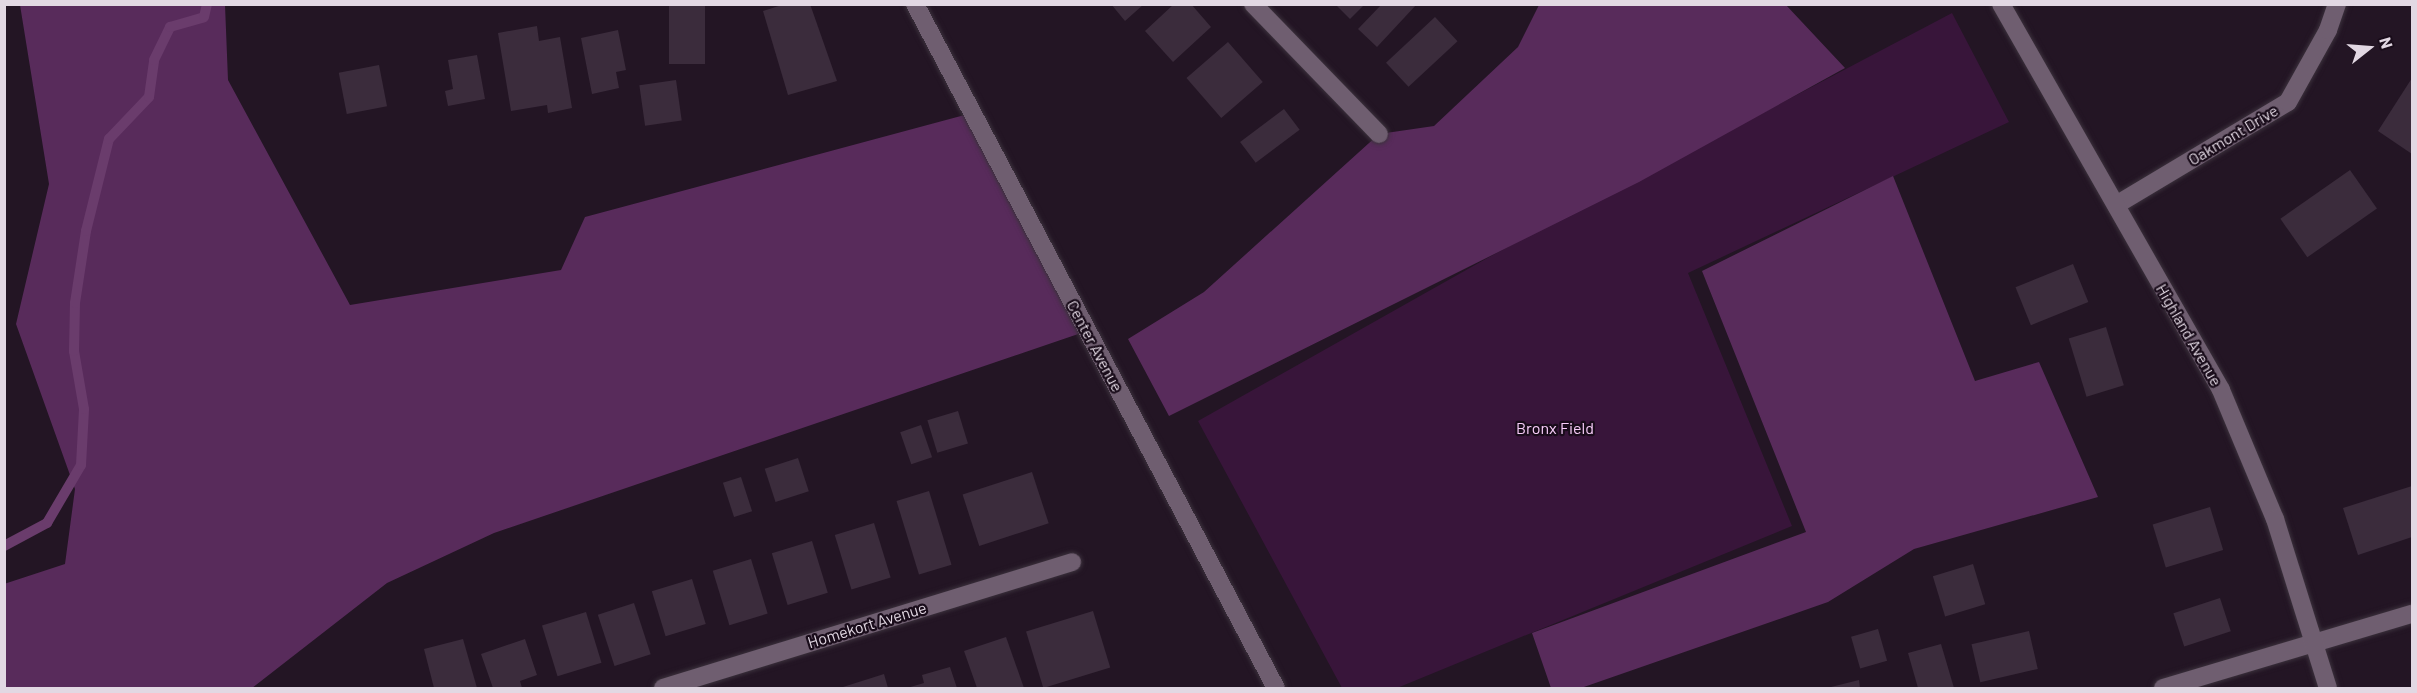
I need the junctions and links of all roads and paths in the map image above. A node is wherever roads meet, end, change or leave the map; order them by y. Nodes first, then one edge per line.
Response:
1 (915, 4) edge
2 (1253, 4) edge
3 (2001, 4) edge
4 (2337, 4) edge
5 (1379, 134) dead end
6 (2116, 205) junction
7 (1072, 562) dead end
8 (2412, 614) edge
9 (2314, 642) junction
10 (666, 688) edge
11 (1276, 688) edge
12 (2163, 688) edge
13 (2328, 688) edge

1 - 11 street, Center Avenue
2 - 5 street
3 - 6 street, Highland Avenue
4 - 6 street, Oakmont Drive
6 - 9 street, Highland Avenue
7 - 10 street, Homekort Avenue
8 - 9 street
9 - 12 street
9 - 13 street, Highland Avenue

